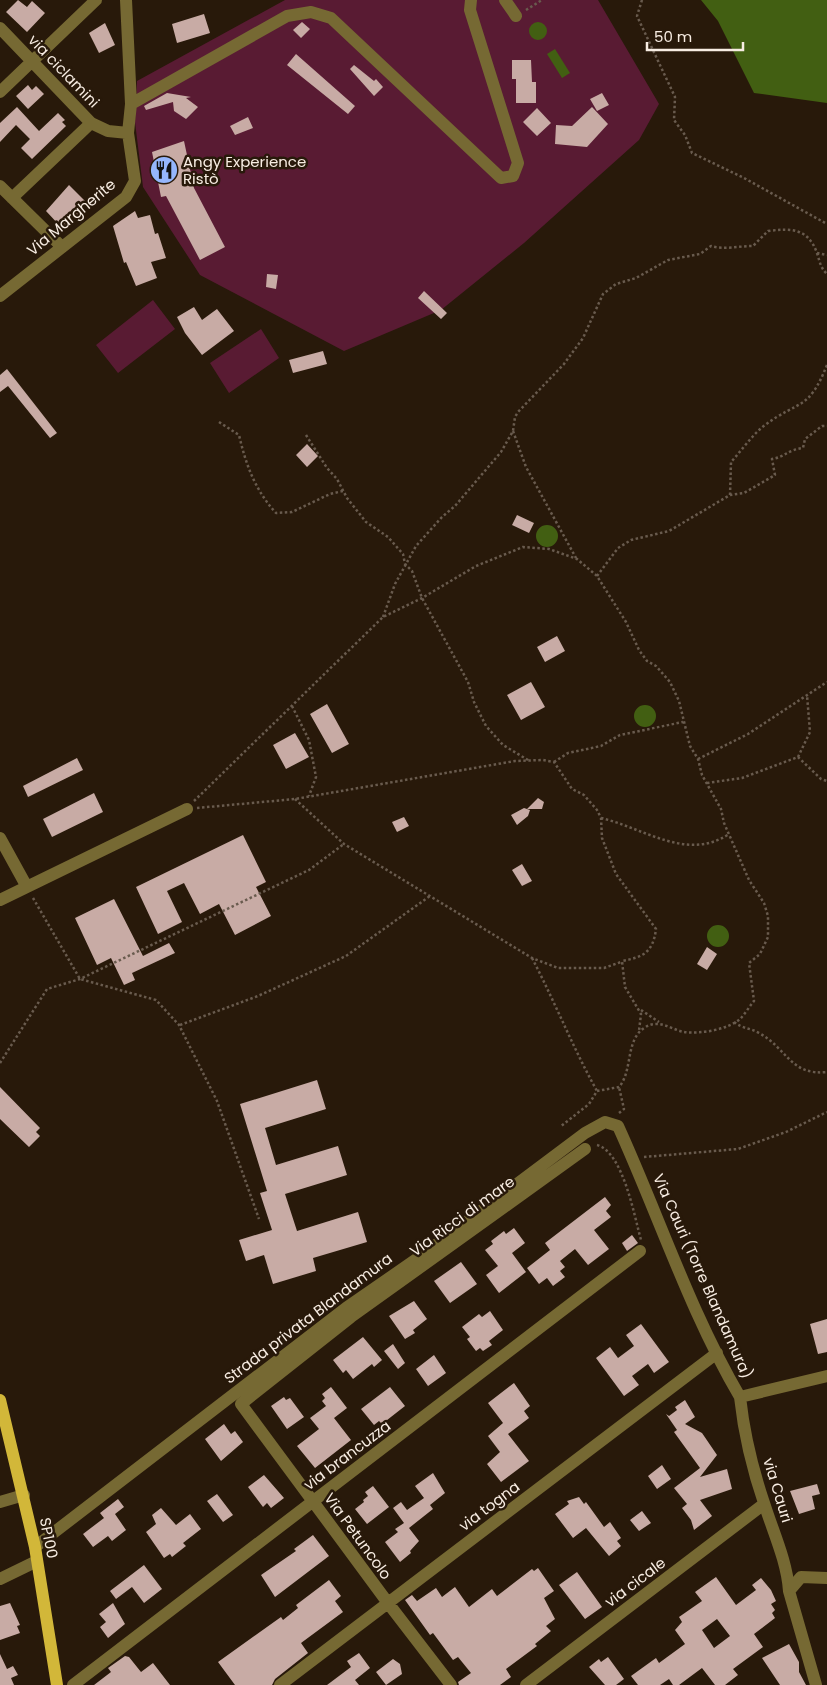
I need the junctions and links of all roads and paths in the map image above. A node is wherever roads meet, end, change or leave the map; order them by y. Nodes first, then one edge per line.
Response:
1 (96, 0) edge
2 (126, 0) edge
3 (471, 0) edge
4 (505, 0) edge
5 (542, 0) edge
6 (642, 0) edge
7 (516, 16) joint
8 (0, 28) edge
9 (33, 61) junction
10 (0, 92) edge
11 (131, 104) junction
12 (91, 122) junction
13 (128, 133) junction
14 (0, 186) edge
15 (12, 198) junction
16 (827, 224) edge
17 (62, 247) junction
18 (817, 254) junction
19 (827, 255) edge
20 (827, 274) edge
21 (0, 296) edge
22 (827, 365) edge
23 (219, 422) dead end
24 (827, 426) edge
25 (513, 431) junction
26 (306, 435) dead end
27 (343, 491) junction
28 (730, 495) junction
29 (576, 559) junction
30 (405, 564) junction
31 (597, 576) junction
32 (422, 598) junction
33 (383, 617) junction
34 (827, 682) edge
35 (807, 695) junction
36 (292, 705) junction
37 (684, 722) junction
38 (798, 757) junction
39 (698, 759) junction
40 (529, 761) junction
41 (554, 762) junction
42 (827, 781) edge
43 (706, 783) junction
44 (309, 796) junction
45 (295, 799) junction
46 (187, 809) junction
47 (601, 818) junction
48 (729, 834) junction
49 (0, 838) edge
50 (344, 844) junction
51 (27, 887) junction
52 (430, 896) junction
53 (0, 900) edge
54 (532, 958) junction
55 (622, 961) junction
56 (80, 978) junction
57 (638, 1008) junction
58 (734, 1022) junction
59 (660, 1023) junction
60 (179, 1025) junction
61 (639, 1032) junction
62 (0, 1063) edge
63 (827, 1072) edge
64 (620, 1087) junction
65 (598, 1091) junction
66 (827, 1112) edge
67 (605, 1122) junction
68 (560, 1127) dead end
69 (585, 1150) joint
70 (633, 1159) junction
71 (259, 1219) dead end
72 (640, 1251) joint
73 (423, 1259) junction
74 (349, 1312) junction
75 (717, 1353) junction
76 (827, 1376) edge
77 (740, 1397) junction
78 (0, 1400) edge
79 (24, 1495) junction
80 (0, 1502) edge
81 (313, 1502) junction
82 (764, 1504) junction
83 (35, 1547) junction
84 (37, 1561) junction
85 (827, 1578) edge
86 (0, 1579) edge
87 (789, 1591) junction
88 (388, 1603) junction
89 (57, 1685) edge
90 (73, 1685) edge
91 (280, 1685) edge
92 (451, 1685) edge
93 (526, 1685) edge
94 (816, 1685) edge

1 - 9 street
2 - 11 street, Via Margherite
3 - 11 street
4 - 7 street
5 - 7 path
6 - 16 path
8 - 9 street, via ciclamini
9 - 10 street
9 - 12 street, via ciclamini
11 - 13 street, Via Margherite
12 - 13 street
12 - 15 street, via ciclamini
13 - 17 street, Via Margherite
14 - 15 street
15 - 17 street
17 - 21 street, Via Margherite
18 - 19 path
18 - 20 path
18 - 25 path
22 - 28 path
23 - 27 path
24 - 28 path
25 - 29 path
25 - 30 path
26 - 27 path
27 - 30 path
28 - 31 path
29 - 31 path
29 - 32 path
30 - 32 path
30 - 33 path
31 - 37 path
32 - 33 path
32 - 40 path
33 - 36 path
34 - 35 path
35 - 38 path
35 - 39 path
36 - 44 path
36 - 46 path
37 - 39 path
37 - 41 path
38 - 42 path
38 - 43 path
39 - 43 path
40 - 41 path
40 - 44 path
41 - 47 path
43 - 48 path
44 - 45 path
45 - 46 path
45 - 50 path
46 - 51 street
47 - 48 path
47 - 55 path
48 - 58 path
49 - 51 street
50 - 52 path
50 - 56 path
51 - 53 street
51 - 56 path
52 - 54 path
52 - 60 path
54 - 55 path
54 - 65 path
55 - 57 path
56 - 60 path
56 - 62 path
57 - 59 path
57 - 61 path
58 - 59 path
58 - 63 path
59 - 61 path
60 - 71 path
61 - 64 path
64 - 65 path
64 - 67 path
65 - 68 path
66 - 70 path
67 - 70 street, Via Cauri (Torre Blandamura)
67 - 73 street, Strada privata Blandamura
69 - 72 path
69 - 73 street, Via Ricci di mare
70 - 75 street, Via Cauri (Torre Blandamura)
72 - 81 street, via brancuzza
73 - 74 street, Strada privata Blandamura
74 - 81 street, Via Petuncolo
74 - 83 street, Strada privata Blandamura
75 - 77 street, Via Cauri (Torre Blandamura)
75 - 88 street, via togna
76 - 77 street, Via Cauri (Torre Blandamura)
77 - 82 street, via Cauri
78 - 79 main road, SP100 / SP100
79 - 80 street
79 - 83 main road, SP100 / SP100
81 - 88 street, Via Petuncolo
81 - 90 street, via brancuzza
82 - 87 street, via Cauri
82 - 93 street, via cicale
83 - 84 main road, SP100 / SP100
84 - 86 street
84 - 89 main road, SP100 / SP100
85 - 87 street
87 - 94 street
88 - 91 street, via togna
88 - 92 street, Via Petuncolo

